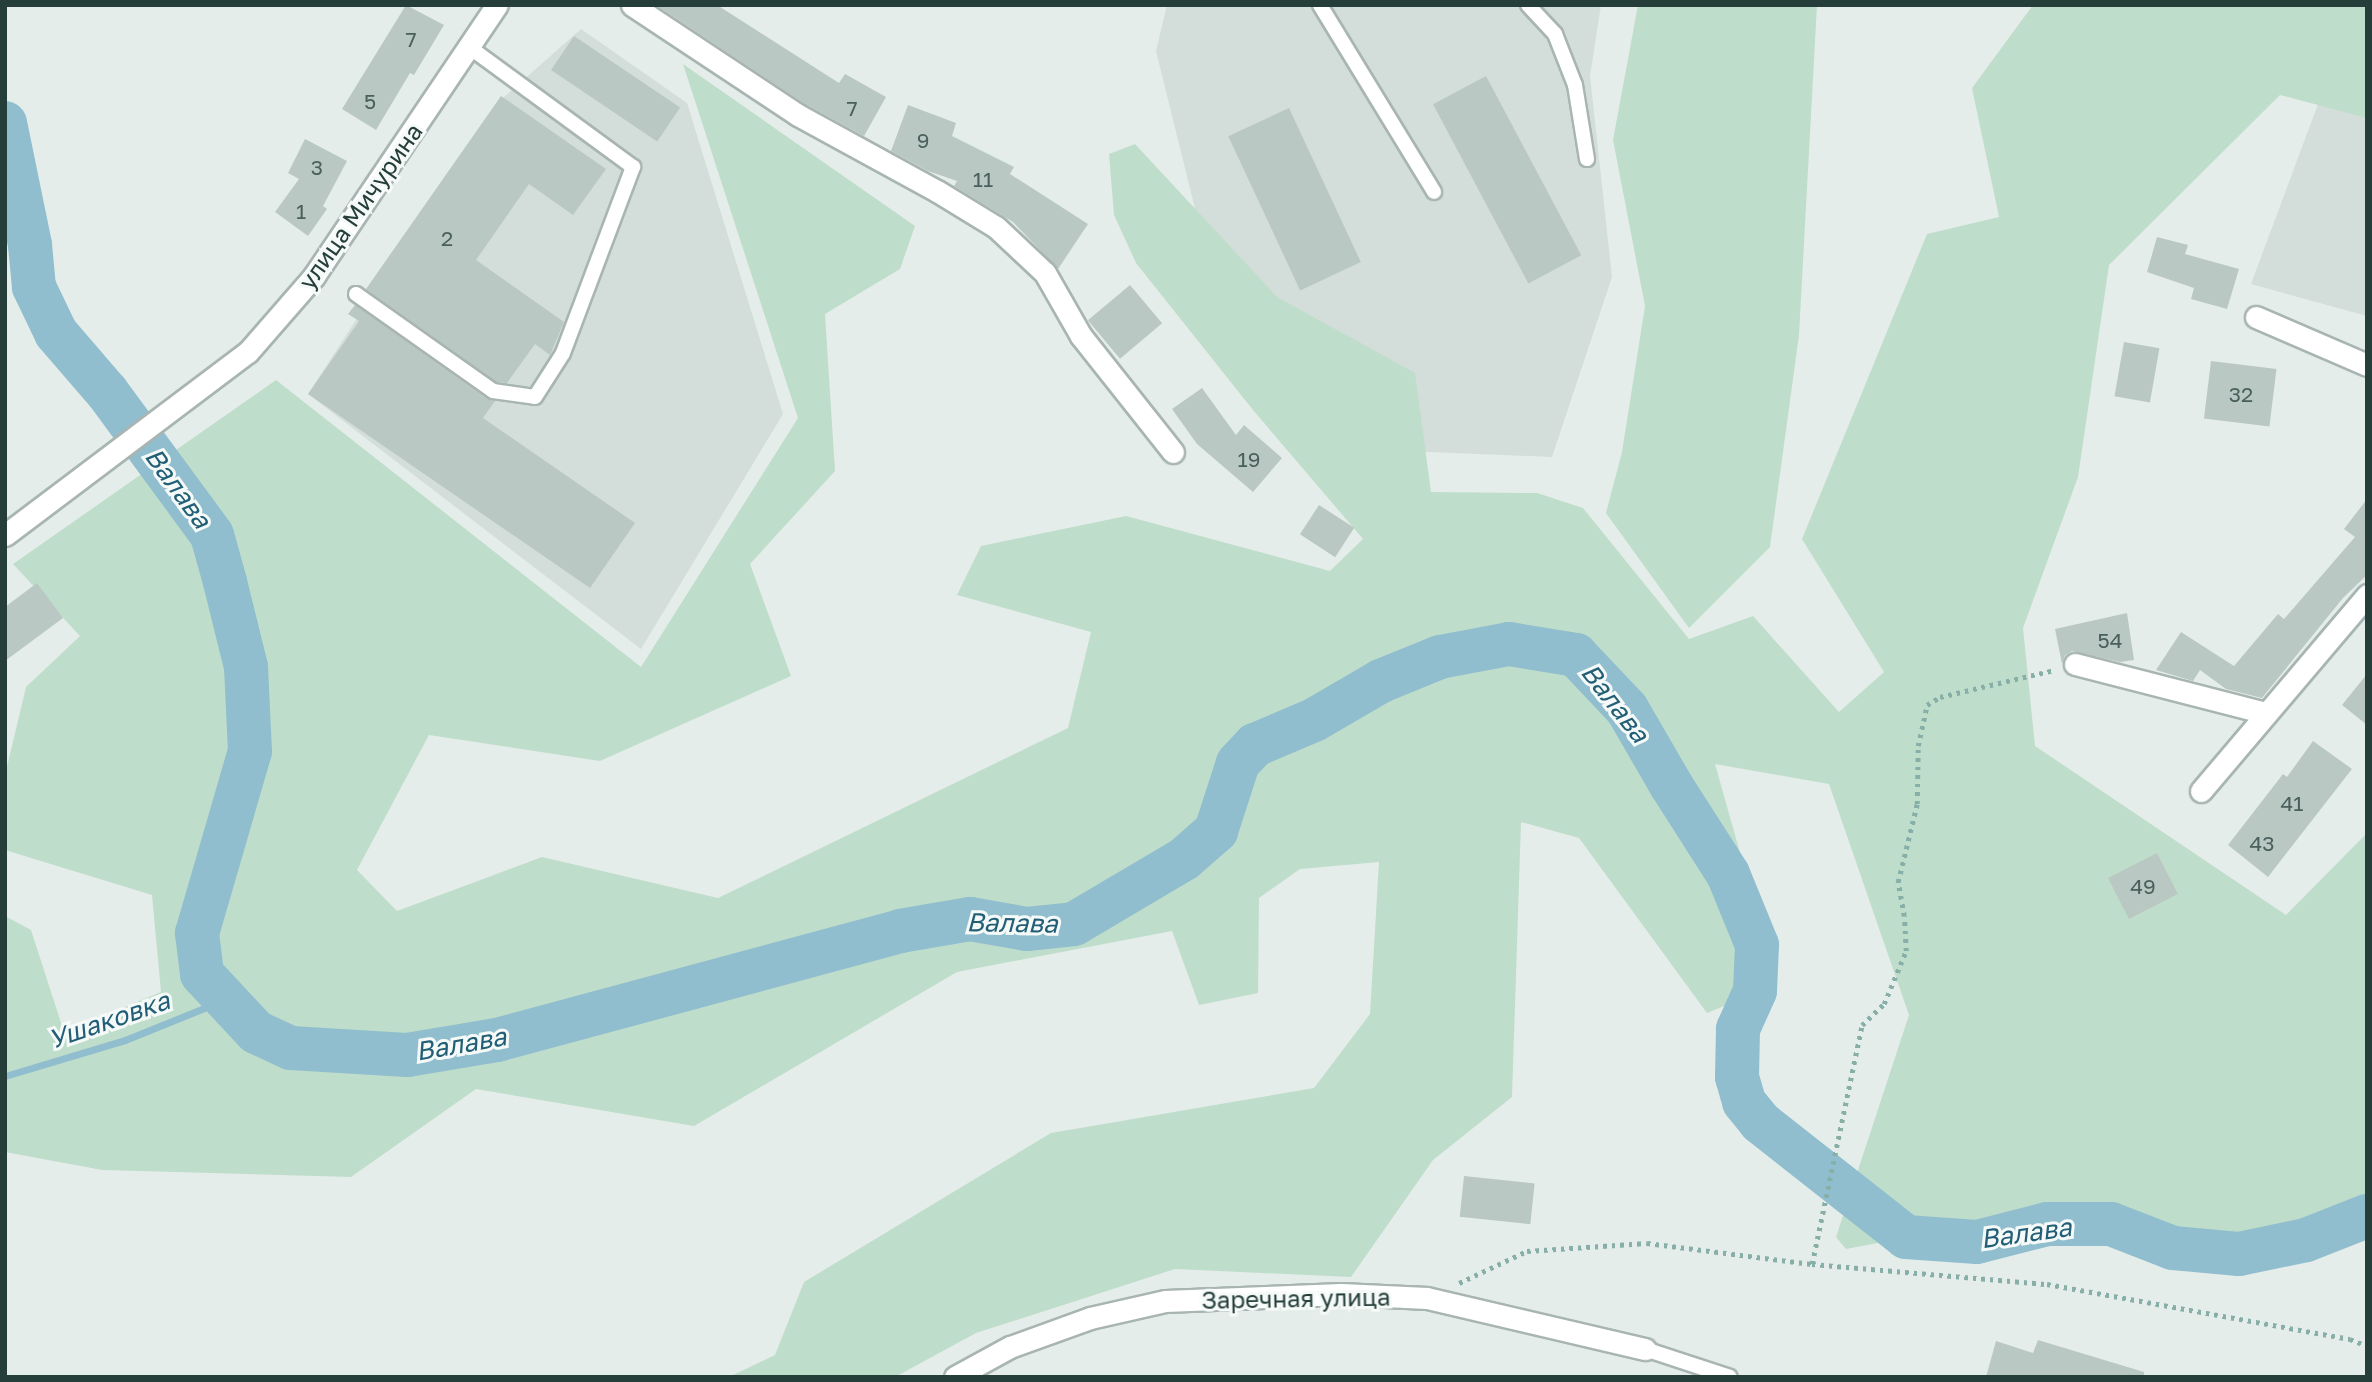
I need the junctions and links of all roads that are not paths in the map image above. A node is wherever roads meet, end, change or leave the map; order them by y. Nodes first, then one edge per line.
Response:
1 (497, 5) edge
2 (632, 5) edge
3 (1320, 5) edge
4 (1528, 5) edge
5 (469, 47) junction
6 (1587, 159) dead end
7 (1434, 192) dead end
8 (356, 294) dead end
9 (2256, 317) dead end
10 (2367, 365) edge
11 (1173, 452) dead end
12 (5, 535) edge
13 (2367, 595) edge
14 (2075, 664) road end
15 (2266, 713) junction
16 (2201, 791) dead end
17 (1646, 1349) joint
18 (955, 1377) edge
19 (1730, 1377) edge

1 - 5 street, улица Мичурина
2 - 11 street
3 - 7 lane
4 - 6 lane
5 - 8 lane
5 - 12 street, улица Мичурина
9 - 10 street
13 - 15 street
14 - 15 street
15 - 16 street
17 - 18 street, Заречная улица
17 - 19 lane

